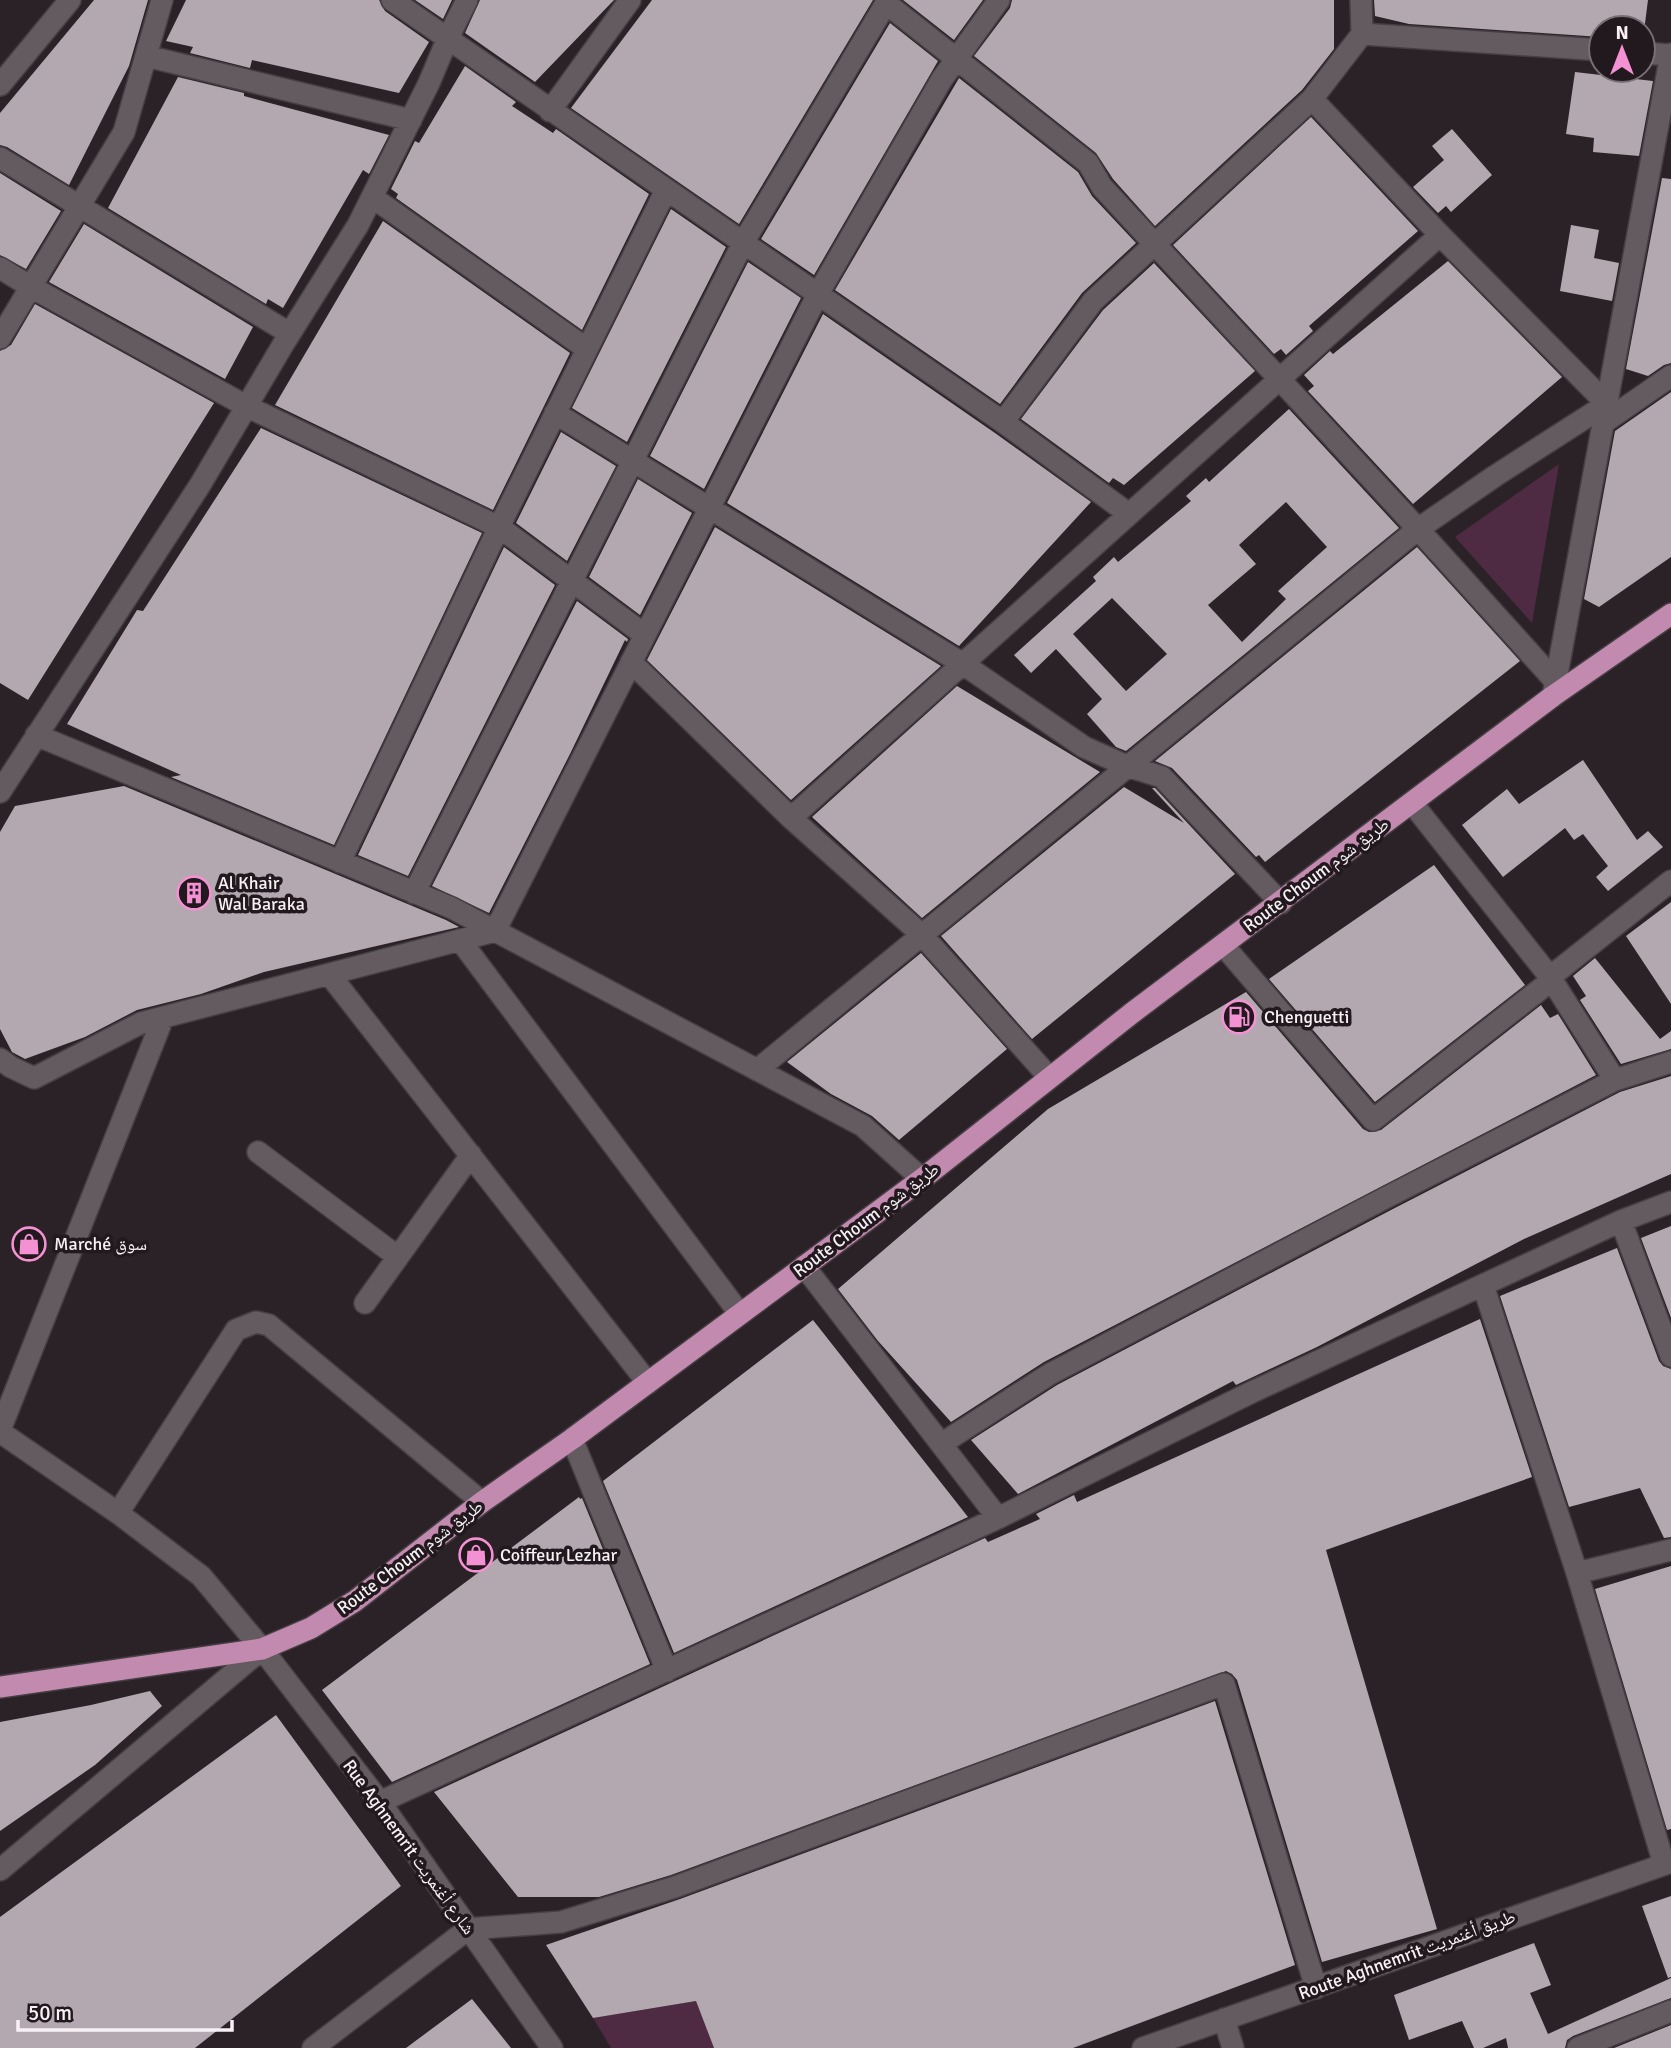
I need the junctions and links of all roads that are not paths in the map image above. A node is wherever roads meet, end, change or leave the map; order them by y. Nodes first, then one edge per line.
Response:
1 (71, 0) edge
2 (162, 0) edge
3 (392, 0) edge
4 (467, 0) edge
5 (630, 0) edge
6 (999, 0) edge
7 (1362, 0) edge
8 (887, 2) edge
9 (1362, 34) junction
10 (447, 40) junction
11 (1587, 49) edge
12 (1671, 55) edge
13 (146, 56) junction
14 (957, 58) junction
15 (0, 85) edge
16 (1312, 99) junction
17 (550, 111) junction
18 (411, 120) junction
19 (0, 158) edge
20 (666, 190) junction
21 (372, 197) junction
22 (79, 206) junction
23 (1440, 235) junction
24 (743, 243) junction
25 (1154, 244) junction
26 (0, 268) edge
27 (31, 287) junction
28 (818, 294) junction
29 (289, 333) junction
30 (0, 338) edge
31 (587, 349) junction
32 (1671, 376) edge
33 (1279, 380) junction
34 (246, 406) junction
35 (555, 414) junction
36 (1605, 414) junction
37 (1003, 422) junction
38 (633, 461) junction
39 (709, 508) junction
40 (1129, 514) junction
41 (499, 527) junction
42 (1418, 529) junction
43 (572, 581) junction
44 (1671, 614) edge
45 (645, 635) junction
46 (631, 662) junction
47 (963, 664) junction
48 (1554, 689) junction
49 (36, 735) junction
50 (1127, 766) junction
51 (3, 780) edge
52 (1412, 803) junction
53 (791, 818) junction
54 (340, 862) junction
55 (1671, 881) edge
56 (414, 893) junction
57 (1281, 903) junction
58 (495, 931) junction
59 (922, 935) junction
60 (460, 940) junction
61 (1223, 945) junction
62 (330, 974) junction
63 (1551, 978) junction
64 (163, 1018) junction
65 (0, 1059) edge
66 (1671, 1062) edge
67 (757, 1070) junction
68 (1049, 1077) junction
69 (1615, 1080) junction
70 (258, 1152) dead end
71 (471, 1155) junction
72 (922, 1179) junction
73 (1671, 1202) edge
74 (1621, 1221) junction
75 (398, 1257) junction
76 (804, 1266) junction
77 (1483, 1285) junction
78 (365, 1303) dead end
79 (740, 1314) junction
80 (1671, 1356) edge
81 (648, 1383) junction
82 (0, 1431) edge
83 (572, 1439) junction
84 (940, 1444) junction
85 (482, 1502) junction
86 (118, 1513) junction
87 (998, 1518) junction
88 (1671, 1550) edge
89 (1577, 1573) junction
90 (262, 1649) junction
91 (667, 1671) junction
92 (0, 1687) edge
93 (380, 1801) junction
94 (1668, 1863) edge
95 (0, 1870) edge
96 (468, 1929) junction
97 (1317, 1988) junction
98 (1671, 2011) edge
99 (1224, 2019) junction
100 (313, 2048) edge
101 (552, 2048) edge
102 (1143, 2048) edge
103 (1233, 2048) edge
104 (1578, 2048) edge

1 - 15 street
2 - 13 street
3 - 10 street
4 - 10 street
5 - 17 street
6 - 14 street
7 - 9 street
8 - 14 street
8 - 24 street
9 - 11 street
9 - 16 street
10 - 17 street
10 - 18 street
12 - 36 street
13 - 18 street
13 - 22 street
14 - 25 street
14 - 28 street
16 - 23 street
16 - 25 street
17 - 20 street
18 - 21 street
19 - 22 street
20 - 24 street
20 - 31 street
21 - 29 street
21 - 31 street
22 - 27 street
22 - 29 street
23 - 33 street
23 - 36 street
24 - 28 street
24 - 38 street
25 - 33 street
25 - 37 street
26 - 27 street
27 - 30 street
27 - 34 street
28 - 37 street
28 - 39 street
29 - 34 street
31 - 35 street
32 - 36 street
33 - 40 street
33 - 42 street
34 - 41 street
34 - 49 street
35 - 38 street
35 - 41 street
36 - 42 street
36 - 48 street
37 - 40 street
38 - 39 street
38 - 43 street
39 - 45 street
39 - 47 street
40 - 47 street
41 - 43 street
41 - 54 street
42 - 48 street
42 - 50 street
43 - 45 street
43 - 56 street
44 - 48 highway, Route Choum طريق شوم
45 - 46 street
46 - 53 street
46 - 58 street
47 - 50 street
47 - 53 street
48 - 52 highway, Route Choum طريق شوم
49 - 51 street
49 - 54 street
50 - 57 street
50 - 59 street
52 - 57 highway, Route Choum طريق شوم
52 - 63 street
53 - 59 street
54 - 56 street
55 - 63 street
56 - 58 street
57 - 61 highway, Route Choum طريق شوم
58 - 60 street
58 - 67 street
59 - 67 street
59 - 68 street
60 - 62 street
60 - 79 street
61 - 63 street
61 - 68 highway, Route Choum طريق شوم
62 - 64 street
62 - 71 street
63 - 69 street
64 - 65 street
64 - 82 street
66 - 69 street
67 - 72 street
68 - 72 highway, Route Choum طريق شوم
69 - 84 street
70 - 75 street
71 - 75 street
71 - 81 street
72 - 76 highway, Route Choum طريق شوم
73 - 74 street
74 - 77 street
74 - 80 street
75 - 78 street
76 - 79 highway, Route Choum طريق شوم
76 - 84 street
77 - 87 street
77 - 89 street
79 - 81 highway, Route Choum طريق شوم
81 - 83 highway, Route Choum طريق شوم
82 - 86 street, Rue Aghnemrit شارع أغنمريت
83 - 85 highway, Route Choum طريق شوم
83 - 91 street
84 - 87 street
85 - 86 street
85 - 90 highway, Route Choum طريق شوم
86 - 90 street, Rue Aghnemrit شارع أغنمريت
87 - 91 street
88 - 89 street
89 - 94 street
90 - 92 highway, Route Choum طريق شوم
90 - 93 street, Rue Aghnemrit شارع أغنمريت
90 - 95 street
91 - 93 street
93 - 96 street, Rue Aghnemrit شارع أغنمريت
94 - 97 street, Route Aghnemrit طريق أغنمريت
96 - 97 street
96 - 100 street
96 - 101 street, Rue Aghnemrit شارع أغنمريت
97 - 99 street, Route Aghnemrit طريق أغنمريت
98 - 104 street
99 - 102 street, Route Aghnemrit طريق أغنمريت
99 - 103 street

